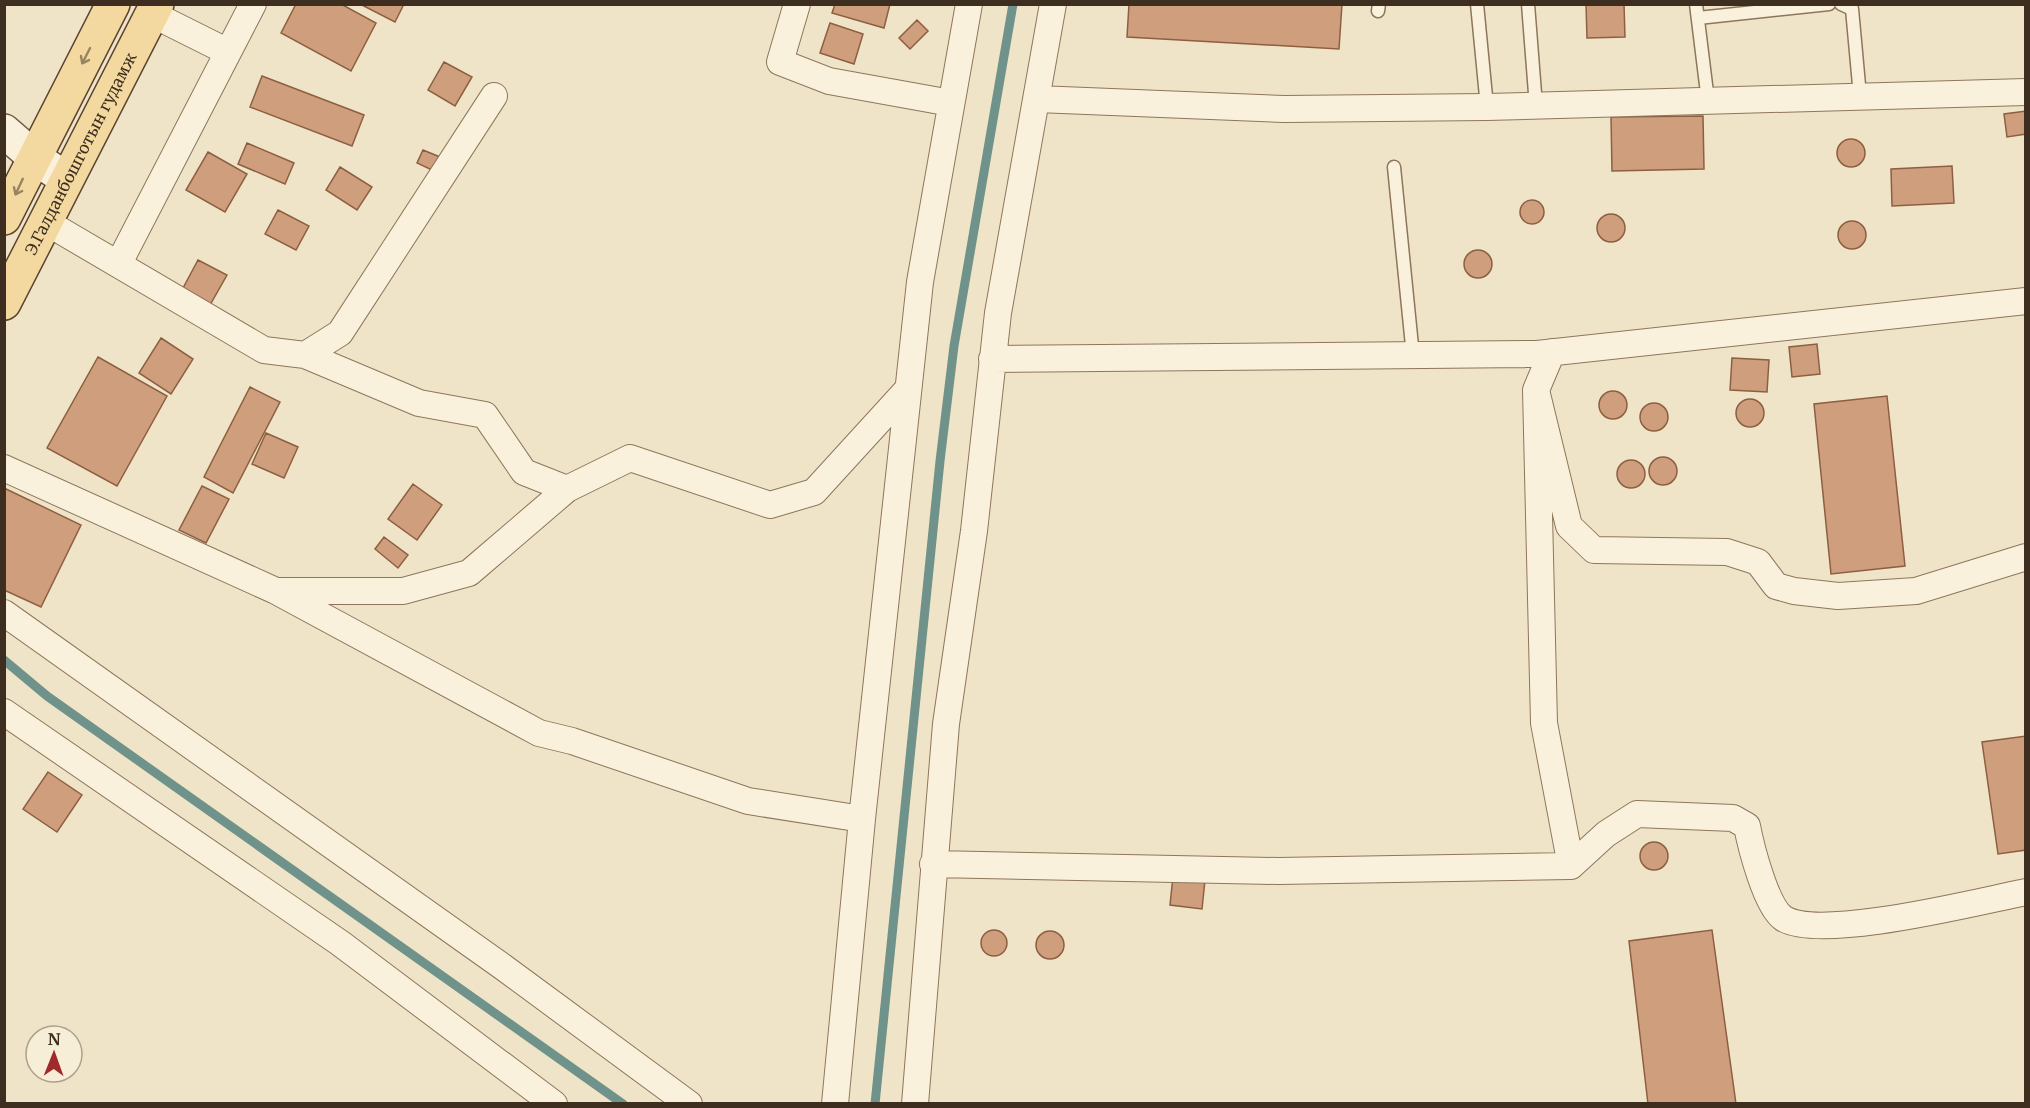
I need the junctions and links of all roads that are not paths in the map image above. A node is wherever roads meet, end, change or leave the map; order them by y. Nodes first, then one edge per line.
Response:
1 (113, 4) edge
2 (253, 4) edge
3 (797, 4) edge
4 (969, 4) edge
5 (1053, 4) edge
6 (1477, 4) edge
7 (1528, 4) edge
8 (1696, 4) edge
9 (1829, 4) edge
10 (1841, 4) edge
11 (154, 9) edge
12 (1698, 18) junction
13 (228, 52) junction
14 (2025, 92) edge
15 (494, 96) dead end
16 (1860, 96) junction
17 (1037, 99) junction
18 (1708, 101) junction
19 (951, 103) junction
20 (1536, 106) junction
21 (1487, 107) junction
22 (4, 131) edge
23 (34, 157) junction
24 (1394, 167) dead end
25 (66, 179) junction
26 (4, 218) edge
27 (46, 222) junction
28 (119, 263) junction
29 (2025, 301) edge
30 (4, 303) edge
31 (1552, 352) junction
32 (305, 355) junction
33 (1413, 356) junction
34 (992, 359) junction
35 (908, 388) junction
36 (1536, 390) junction
37 (4, 468) edge
38 (567, 489) junction
39 (2025, 557) edge
40 (276, 591) junction
41 (4, 613) edge
42 (4, 712) edge
43 (862, 819) junction
44 (933, 864) junction
45 (1571, 866) junction
46 (2025, 892) edge
47 (555, 1104) edge
48 (689, 1104) edge
49 (835, 1104) edge
50 (915, 1104) edge

1 -> 23 main road
2 - 13 street
3 - 19 street
4 - 19 street
5 - 17 street
6 - 21 lane
7 - 20 lane
8 - 12 lane
9 - 12 lane
10 - 16 lane
11 - 13 street
11 - 25 main road, Э.Галданбошготын гудамж
12 - 18 lane
13 - 28 street
14 - 16 street
15 - 32 street
16 - 18 street
17 - 21 street
17 - 34 street
18 - 20 street
19 - 35 street
20 - 21 street
22 - 23 main road
23 - 25 main road
23 -> 26 main road
24 - 33 lane
25 - 27 main road, Э.Галданбошготын гудамж
27 - 28 street
27 - 30 main road, Э.Галданбошготын гудамж
28 - 32 street
29 - 31 street
31 - 33 street
31 - 36 street
32 - 38 street
33 - 34 street
34 - 44 street
35 - 38 street
35 - 43 street
36 - 39 street
36 - 45 street
37 - 40 street
38 - 40 street
40 - 43 street
41 - 48 street
42 - 47 street
43 - 49 street
44 - 45 street
44 - 50 street
45 - 46 street

